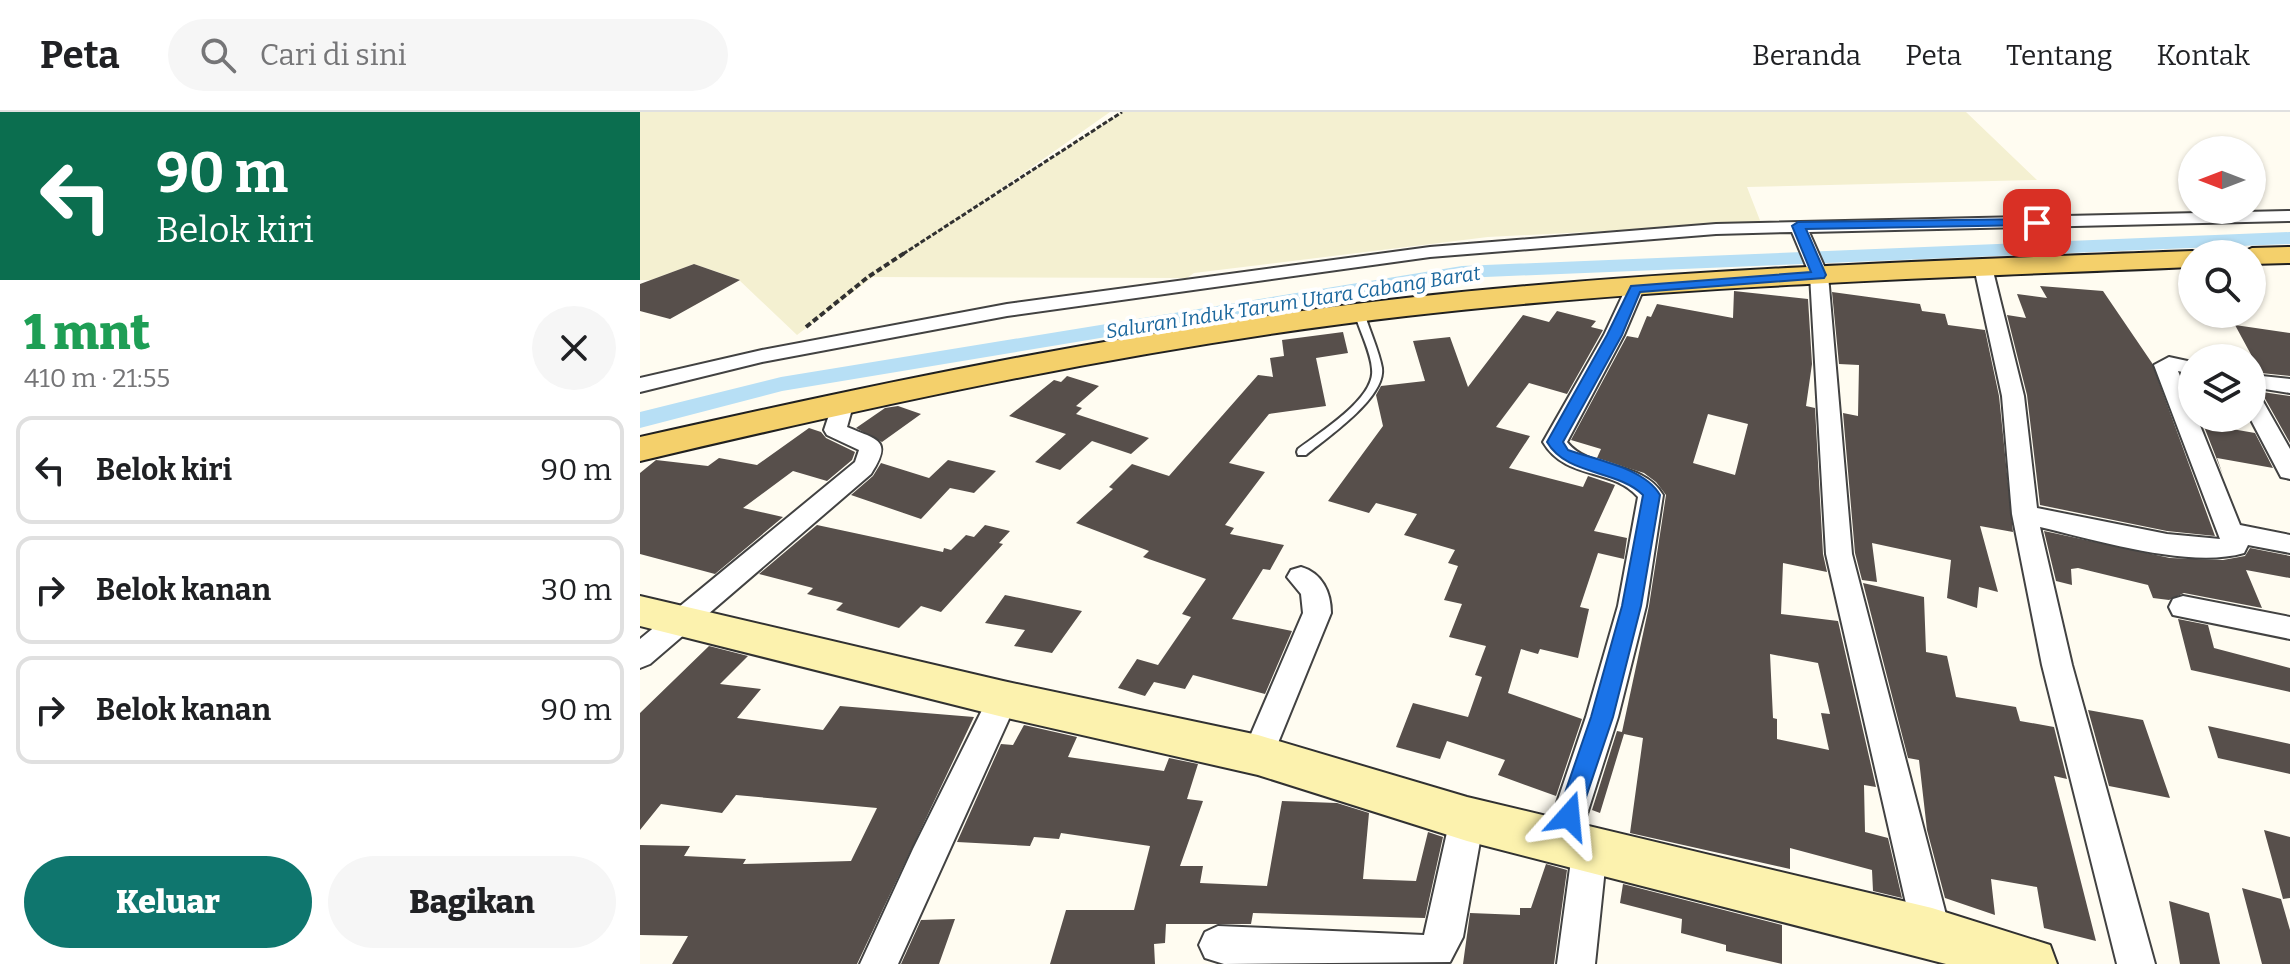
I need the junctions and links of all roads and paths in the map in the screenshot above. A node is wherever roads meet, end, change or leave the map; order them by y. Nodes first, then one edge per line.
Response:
1 (1122, 112) edge
2 (2290, 216) edge
3 (1800, 229) junction
4 (2266, 256) edge
5 (2289, 257) edge
6 (2178, 260) edge
7 (1983, 267) junction
8 (1818, 271) junction
9 (1635, 288) junction
10 (1360, 315) junction
11 (762, 356) junction
12 (2178, 365) edge
13 (2266, 383) edge
14 (640, 385) edge
15 (2290, 386) edge
16 (2178, 398) edge
17 (843, 402) junction
18 (2266, 427) edge
19 (2191, 432) edge
20 (640, 449) edge
21 (1302, 452) dead end
22 (2290, 471) edge
23 (2025, 514) junction
24 (2230, 532) junction
25 (2290, 544) edge
26 (1301, 577) dead end
27 (2183, 607) dead end
28 (660, 615) edge
29 (2290, 628) edge
30 (640, 656) edge
31 (1003, 699) junction
32 (1258, 755) junction
33 (1467, 819) junction
34 (1575, 845) junction
35 (1932, 934) junction
36 (1218, 945) dead end
37 (879, 964) edge
38 (1576, 964) edge
39 (2031, 964) edge
40 (2136, 964) edge

1 - 11 path
2 - 3 street
3 - 8 street
3 - 11 street
4 - 5 main road
6 - 7 main road
7 - 8 main road
7 - 23 street
8 - 9 main road
8 - 35 street
9 - 10 main road
9 - 34 street
10 - 17 main road
10 - 21 lane
11 - 14 street
12 - 16 street
13 - 15 street
17 - 20 main road
17 - 28 street
18 - 22 street
19 - 24 street
23 - 24 street
23 - 40 street
24 - 25 street
26 - 32 street
27 - 29 street
28 - 30 street
28 - 31 street
31 - 32 street
31 - 37 street
32 - 33 street
33 - 34 street
33 - 36 street
34 - 35 street
34 - 38 street
35 - 39 street

